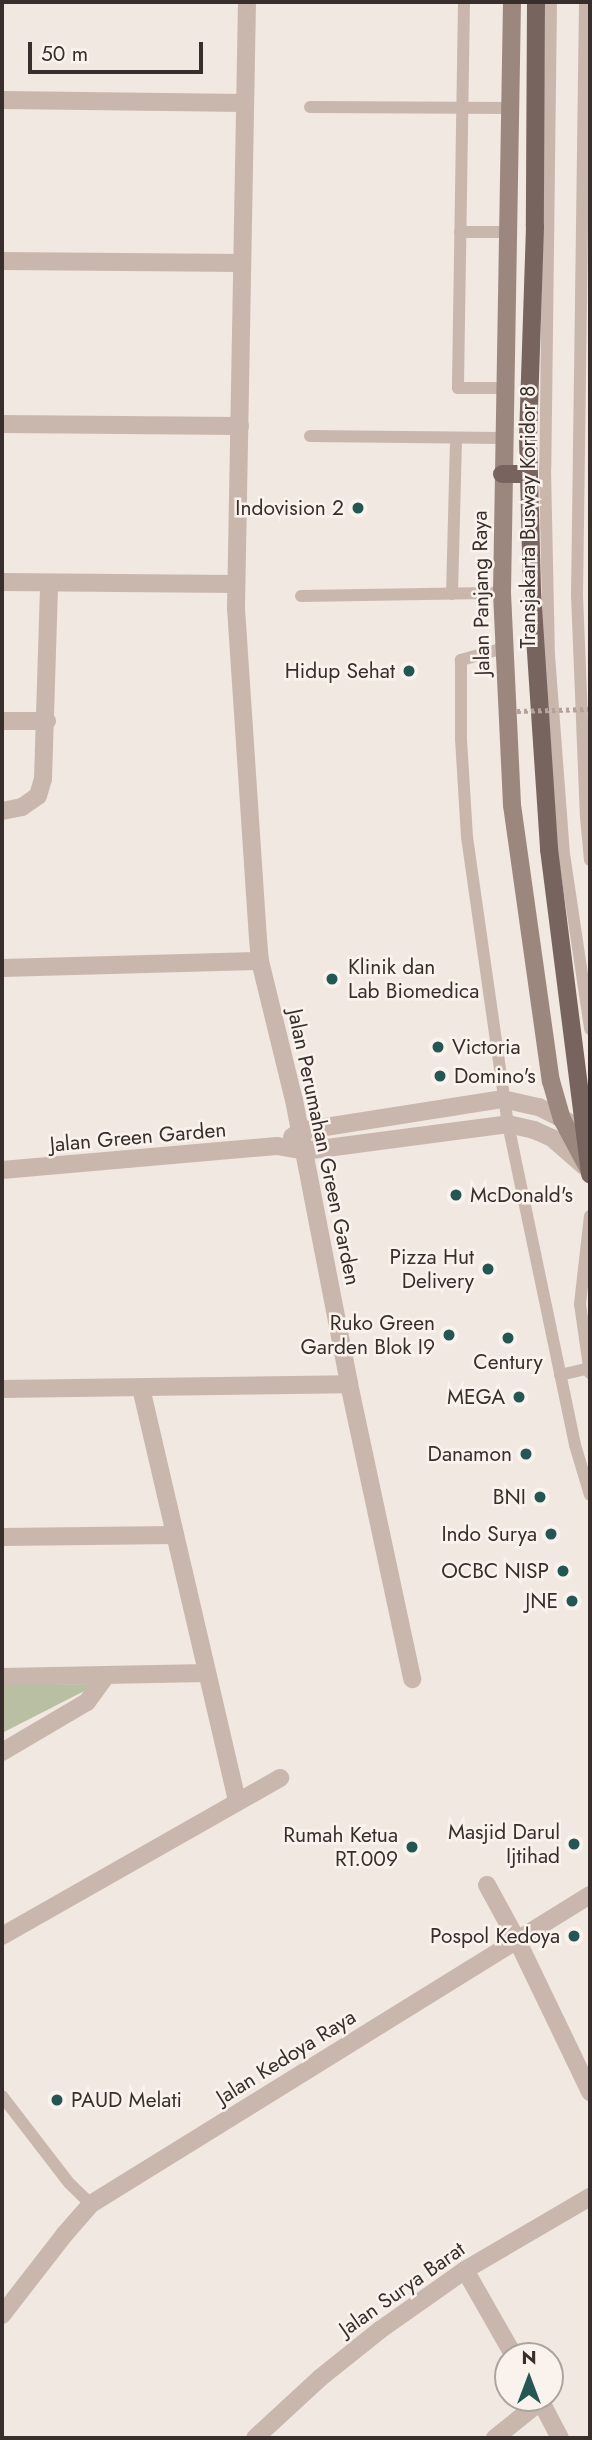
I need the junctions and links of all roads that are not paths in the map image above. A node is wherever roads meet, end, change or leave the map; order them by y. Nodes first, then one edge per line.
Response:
1 (247, 2) edge
2 (464, 2) edge
3 (512, 2) edge
4 (536, 2) edge
5 (551, 2) edge
6 (585, 2) edge
7 (2, 100) edge
8 (245, 103) junction
9 (310, 107) dead end
10 (461, 108) junction
11 (510, 108) junction
12 (460, 232) junction
13 (507, 232) junction
14 (2, 261) edge
15 (242, 263) junction
16 (503, 388) junction
17 (2, 424) edge
18 (240, 426) junction
19 (310, 436) dead end
20 (456, 438) junction
21 (502, 438) junction
22 (502, 474) junction
23 (528, 474) junction
24 (2, 582) edge
25 (49, 583) junction
26 (236, 584) junction
27 (502, 593) junction
28 (452, 594) junction
29 (301, 596) dead end
30 (504, 648) junction
31 (2, 721) edge
32 (47, 721) junction
33 (2, 811) edge
34 (590, 860) edge
35 (260, 961) junction
36 (2, 968) edge
37 (590, 1029) edge
38 (503, 1099) junction
39 (562, 1119) junction
40 (508, 1124) junction
41 (300, 1131) junction
42 (587, 1133) edge
43 (277, 1146) junction
44 (304, 1151) junction
45 (2, 1170) edge
46 (590, 1172) edge
47 (590, 1216) edge
48 (590, 1370) edge
49 (560, 1375) junction
50 (349, 1384) junction
51 (141, 1388) junction
52 (2, 1389) edge
53 (590, 1495) edge
54 (174, 1535) junction
55 (2, 1537) edge
56 (207, 1673) junction
57 (106, 1676) junction
58 (2, 1677) edge
59 (412, 1679) dead end
60 (2, 1752) edge
61 (280, 1778) dead end
62 (237, 1801) junction
63 (486, 1885) dead end
64 (590, 1895) edge
65 (2, 1936) edge
66 (517, 1940) junction
67 (590, 2092) edge
68 (2, 2096) edge
69 (590, 2197) edge
70 (92, 2204) junction
71 (465, 2270) junction
72 (3, 2311) edge
73 (506, 2342) edge
74 (526, 2412) edge
75 (546, 2412) edge
76 (255, 2438) edge
77 (495, 2438) edge
78 (560, 2438) edge

1 - 8 street, Jalan Perumahan Green Garden
2 - 10 lane
3 - 11 main road, Jalan Panjang Raya
4 - 23 main road
5 - 37 lane, Transjakarta Busway Koridor 8
6 - 34 lane
7 - 8 street
8 - 15 street, Jalan Perumahan Green Garden
9 - 10 lane
10 - 11 lane
10 - 12 lane
11 - 13 main road, Jalan Panjang Raya
12 - 13 lane
12 - 16 lane
13 - 16 main road, Jalan Panjang Raya
14 - 15 street
15 - 18 street, Jalan Perumahan Green Garden
16 - 21 main road, Jalan Panjang Raya
17 - 18 street
18 - 26 street, Jalan Perumahan Green Garden
19 - 20 lane
20 - 21 lane
20 - 28 lane
21 - 22 main road, Jalan Panjang Raya
22 - 23 main road
22 - 27 main road, Jalan Panjang Raya
23 - 42 main road
24 - 25 street
25 - 26 street
25 - 32 street
26 - 35 street, Jalan Perumahan Green Garden
27 - 28 lane
27 - 30 main road, Jalan Panjang Raya
28 - 29 lane
30 - 38 lane
30 - 39 main road, Jalan Panjang Raya
31 - 32 street
32 - 33 street
35 - 36 street
35 - 41 street, Jalan Perumahan Green Garden
38 - 39 street, Jalan Green Garden
38 - 40 lane
38 - 41 street, Jalan Green Garden
39 - 42 street, Jalan Green Garden
39 - 46 main road, Jalan Panjang Raya
40 - 44 street, Jalan Green Garden
40 - 46 street, Jalan Green Garden
40 - 49 lane
41 - 43 street, Jalan Green Garden
41 - 44 street, Jalan Perumahan Green Garden
42 - 46 main road
43 - 44 street, Jalan Green Garden
43 - 45 street, Jalan Green Garden
44 - 50 street, Jalan Perumahan Green Garden
47 - 48 lane
48 - 49 lane
49 - 53 lane
50 - 51 street
50 - 59 street, Jalan Perumahan Green Garden
51 - 52 street
51 - 54 street
54 - 55 street
54 - 56 street
56 - 57 street
56 - 62 street
57 - 58 street
57 - 60 street
61 - 62 street
62 - 65 street
63 - 66 street
64 - 66 street, Jalan Kedoya Raya
66 - 67 street
66 - 70 street, Jalan Kedoya Raya
68 - 70 lane
69 - 71 street, Jalan Surya Barat
70 - 72 street, Jalan Kedoya Raya
71 - 73 street
71 - 76 street, Jalan Surya Barat
74 - 77 street
75 - 78 street

